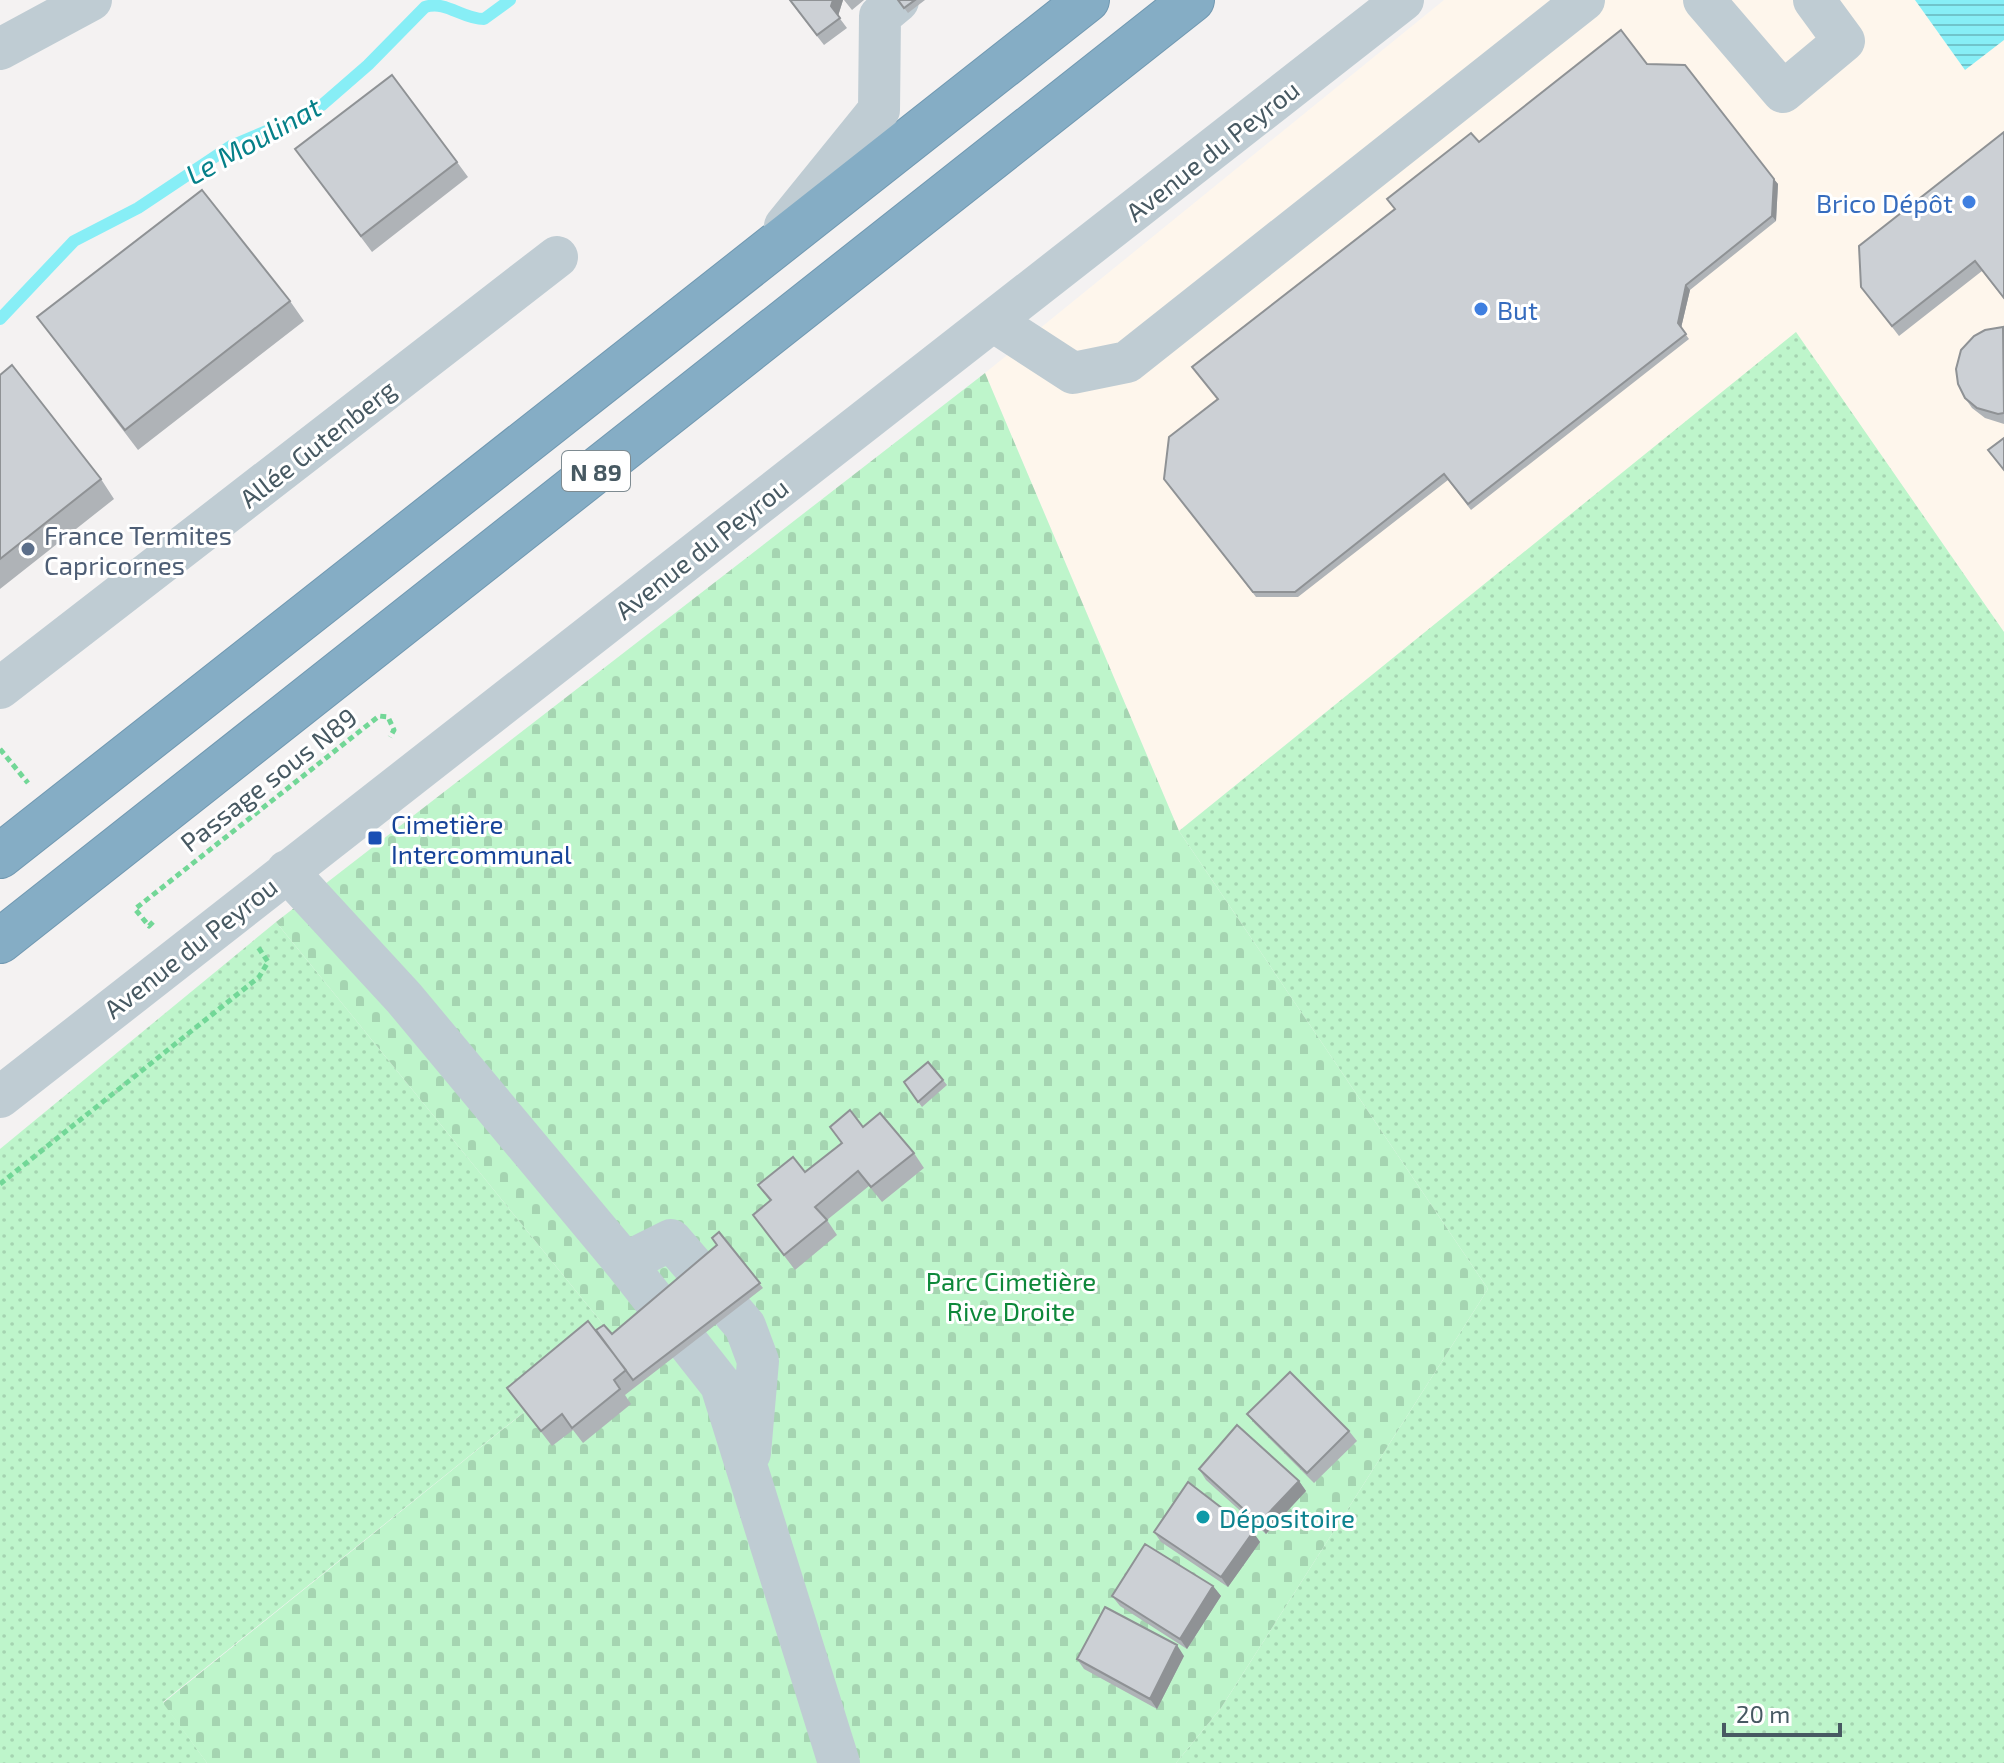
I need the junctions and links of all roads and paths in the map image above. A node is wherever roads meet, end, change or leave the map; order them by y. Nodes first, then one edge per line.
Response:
1 (91, 0) edge
2 (1087, 0) edge
3 (1192, 0) edge
4 (1403, 0) edge
5 (1584, 0) edge
6 (1814, 0) edge
7 (898, 1) edge
8 (1721, 6) edge
9 (0, 49) edge
10 (557, 257) dead end
11 (758, 259) junction
12 (993, 321) junction
13 (0, 688) edge
14 (380, 744) dead end
15 (0, 749) edge
16 (31, 787) dead end
17 (0, 856) edge
18 (287, 871) junction
19 (235, 911) junction
20 (159, 918) dead end
21 (0, 941) edge
22 (0, 1097) edge
23 (0, 1184) edge
24 (625, 1263) junction
25 (748, 1475) junction
26 (839, 1763) edge

1 - 9 street
2 - 11 highway, N 89
3 - 21 highway, N 89
4 - 12 street, Avenue du Peyrou
5 - 12 street
6 - 8 street
7 - 11 street
10 - 13 street, Allée Gutenberg
11 - 17 highway, N 89
12 - 18 street, Avenue du Peyrou
14 - 20 path, Passage sous N89
15 - 16 path
18 - 19 street, Avenue du Peyrou
18 - 24 street
19 - 22 street, Avenue du Peyrou
19 - 23 path
24 - 25 street
24 - 25 street
25 - 26 street

